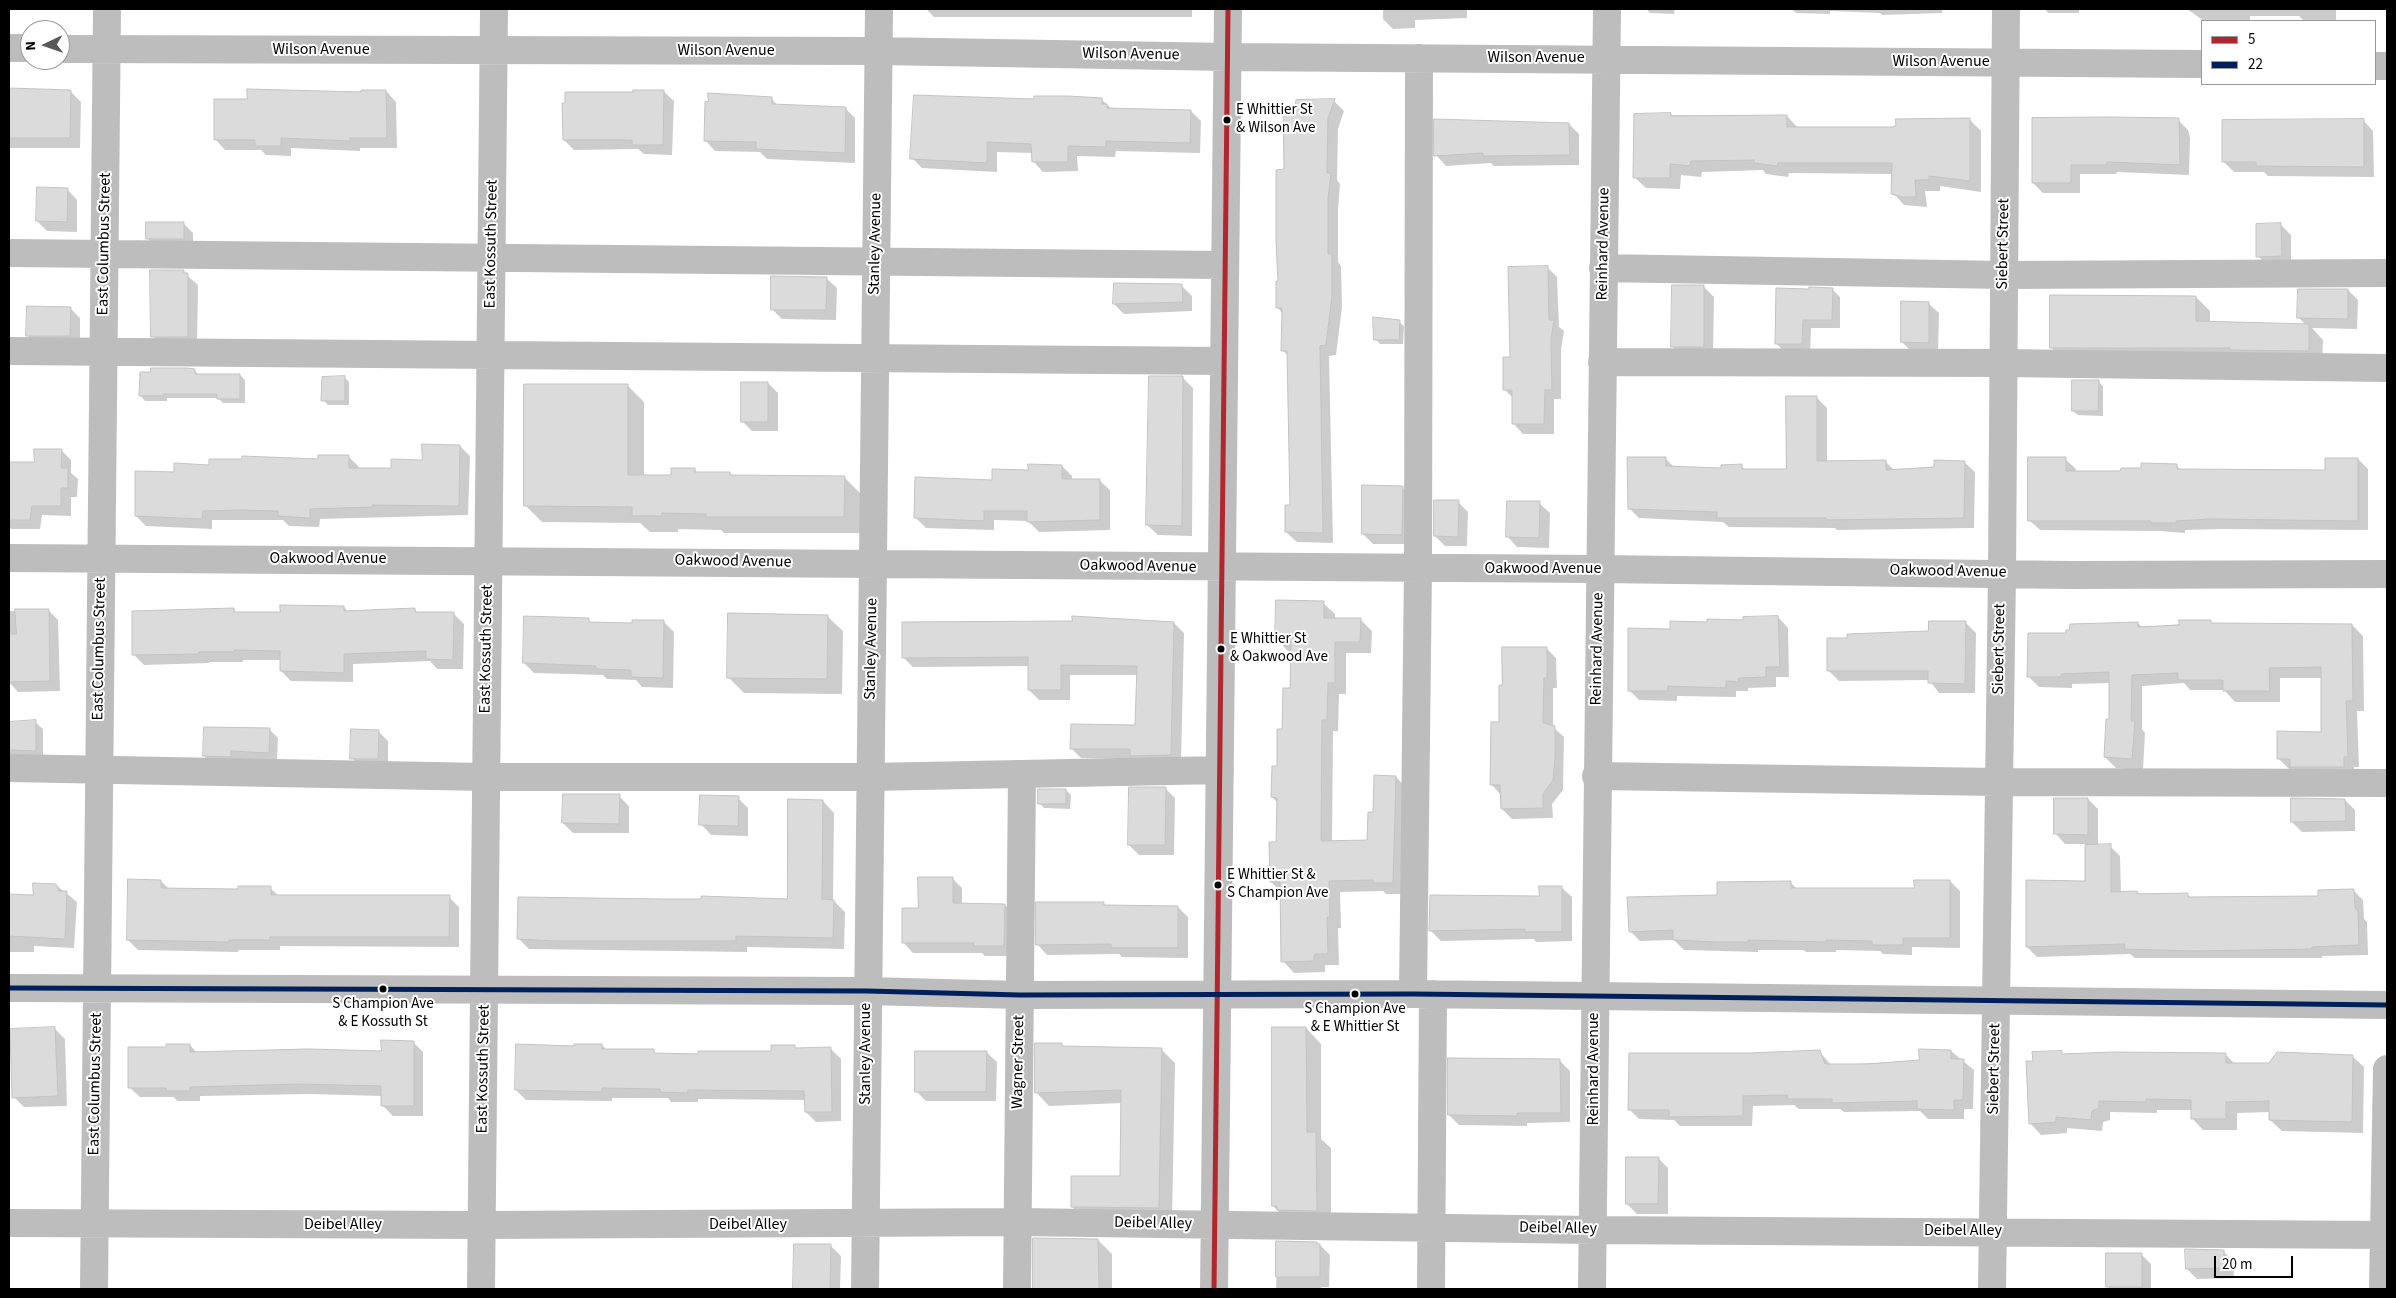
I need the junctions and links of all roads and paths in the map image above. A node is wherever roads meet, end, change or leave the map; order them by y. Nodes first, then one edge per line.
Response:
1 (107, 9) edge
2 (494, 9) edge
3 (879, 9) edge
4 (1228, 9) edge
5 (1606, 9) edge
6 (2006, 9) edge
7 (70, 49) edge
8 (106, 49) junction
9 (494, 51) junction
10 (878, 51) junction
11 (1228, 57) junction
12 (1419, 58) junction
13 (1606, 59) junction
14 (2006, 62) junction
15 (2201, 64) edge
16 (9, 253) edge
17 (105, 254) junction
18 (492, 258) junction
19 (876, 262) junction
20 (1225, 265) junction
21 (1603, 268) junction
22 (2387, 273) edge
23 (2004, 275) junction
24 (9, 351) edge
25 (104, 352) junction
26 (490, 355) junction
27 (875, 358) junction
28 (1224, 361) junction
29 (1602, 362) junction
30 (2002, 363) junction
31 (2387, 368) edge
32 (9, 558) edge
33 (101, 559) junction
34 (488, 560) junction
35 (873, 564) junction
36 (1222, 567) junction
37 (1418, 568) junction
38 (1599, 569) junction
39 (2002, 572) junction
40 (2387, 574) edge
41 (9, 768) edge
42 (99, 768) junction
43 (1220, 770) junction
44 (1022, 774) junction
45 (870, 776) junction
46 (1596, 776) junction
47 (486, 778) junction
48 (1998, 782) junction
49 (2387, 783) edge
50 (9, 988) edge
51 (97, 988) junction
52 (484, 990) junction
53 (867, 991) junction
54 (1020, 994) junction
55 (1217, 994) junction
56 (1423, 994) junction
57 (1594, 995) junction
58 (1996, 1001) junction
59 (2387, 1005) edge
60 (2387, 1069) edge
61 (1017, 1222) junction
62 (9, 1223) edge
63 (94, 1224) junction
64 (482, 1225) junction
65 (865, 1225) junction
66 (1214, 1225) junction
67 (1432, 1227) junction
68 (1593, 1230) junction
69 (1993, 1231) junction
70 (2386, 1234) edge
71 (94, 1289) edge
72 (481, 1289) edge
73 (865, 1289) edge
74 (1017, 1289) edge
75 (1214, 1289) edge
76 (1431, 1289) edge
77 (1592, 1289) edge
78 (1992, 1289) edge
79 (2383, 1289) edge

1 - 8 street, East Columbus Street
2 - 9 street, East Kossuth Street
3 - 10 street, Stanley Avenue
4 - 11 street
5 - 13 street, Reinhard Avenue
6 - 14 street, Siebert Street
7 - 8 street, Wilson Avenue
8 - 9 street, Wilson Avenue
8 - 17 street, East Columbus Street
9 - 10 street, Wilson Avenue
9 - 18 street, East Kossuth Street
10 - 11 street, Wilson Avenue
10 - 19 street, Stanley Avenue
11 - 12 street, Wilson Avenue
11 - 20 street
12 - 13 street, Wilson Avenue
12 - 37 street
13 - 14 street, Wilson Avenue
13 - 21 street, Reinhard Avenue
14 - 15 street, Wilson Avenue
14 - 23 street, Siebert Street
16 - 17 street
17 - 18 street
17 - 25 street, East Columbus Street
18 - 19 street
18 - 26 street, East Kossuth Street
19 - 20 street
19 - 27 street, Stanley Avenue
20 - 28 street
21 - 23 street
21 - 29 street, Reinhard Avenue
22 - 23 street
23 - 30 street, Siebert Street
24 - 25 street
25 - 26 street
25 - 33 street, East Columbus Street
26 - 27 street
26 - 34 street, East Kossuth Street
27 - 28 street
27 - 35 street, Stanley Avenue
28 - 36 street
29 - 30 street
29 - 38 street, Reinhard Avenue
30 - 31 street
30 - 39 street, Siebert Street
32 - 33 street, Oakwood Avenue
33 - 34 street, Oakwood Avenue
33 - 42 street, East Columbus Street
34 - 35 street, Oakwood Avenue
34 - 47 street, East Kossuth Street
35 - 36 street, Oakwood Avenue
35 - 45 street, Stanley Avenue
36 - 37 street, Oakwood Avenue
36 - 43 street
37 - 38 street, Oakwood Avenue
37 - 56 street
38 - 39 street, Oakwood Avenue
38 - 46 street, Reinhard Avenue
39 - 40 street, Oakwood Avenue
39 - 48 street, Siebert Street
41 - 42 street
42 - 47 street
42 - 51 street, East Columbus Street
43 - 44 street
43 - 55 street
44 - 45 street
44 - 54 street, Wagner Street
45 - 47 street
45 - 53 street, Stanley Avenue
46 - 48 street
46 - 57 street, Reinhard Avenue
47 - 52 street, East Kossuth Street
48 - 49 street
48 - 58 street, Siebert Street
50 - 51 street
51 - 52 street
51 - 63 street, East Columbus Street
52 - 53 street
52 - 64 street, East Kossuth Street
53 - 54 street
53 - 65 street, Stanley Avenue
54 - 55 street
54 - 61 street, Wagner Street
55 - 56 street
55 - 66 street
56 - 57 street
56 - 67 street
57 - 58 street
57 - 68 street, Reinhard Avenue
58 - 59 street
58 - 69 street, Siebert Street
60 - 70 street
61 - 65 street, Deibel Alley
61 - 66 street, Deibel Alley
61 - 74 street, Wagner Street
62 - 63 street, Deibel Alley
63 - 64 street, Deibel Alley
63 - 71 street, East Columbus Street
64 - 65 street, Deibel Alley
64 - 72 street, East Kossuth Street
65 - 73 street, Stanley Avenue
66 - 67 street, Deibel Alley
66 - 75 street
67 - 68 street, Deibel Alley
67 - 76 street
68 - 69 street, Deibel Alley
68 - 77 street, Reinhard Avenue
69 - 70 street, Deibel Alley
69 - 78 street, Siebert Street
70 - 79 street

